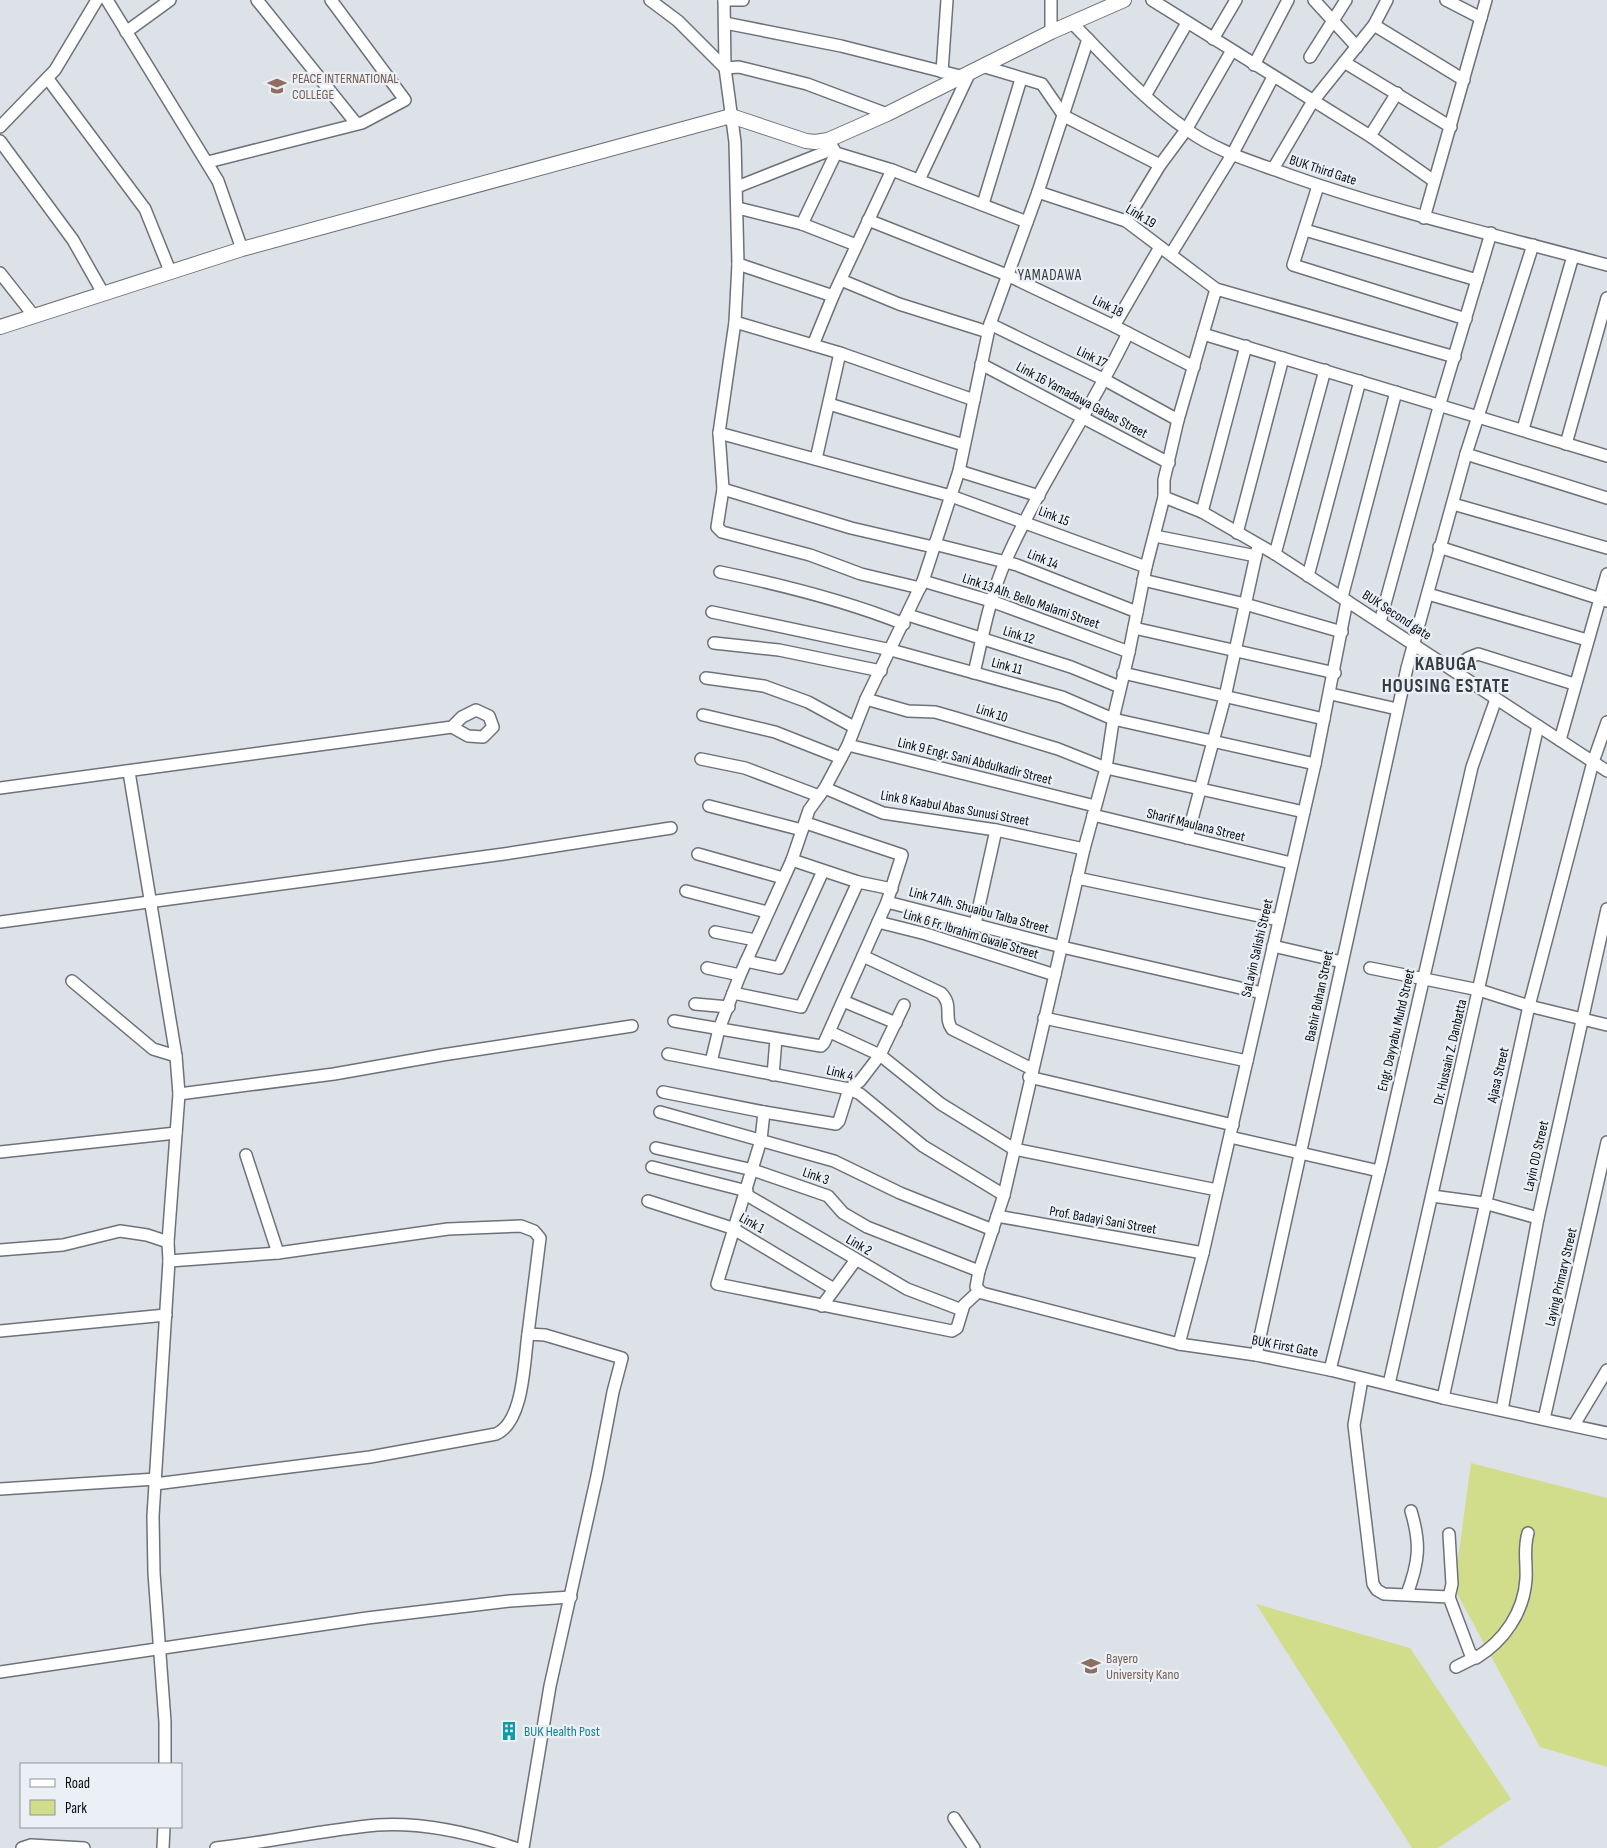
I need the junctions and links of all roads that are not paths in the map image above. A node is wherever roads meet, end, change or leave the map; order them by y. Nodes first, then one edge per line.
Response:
1 (97, 0) edge
2 (108, 0) edge
3 (170, 0) edge
4 (257, 0) edge
5 (331, 0) edge
6 (650, 0) edge
7 (724, 0) edge
8 (743, 0) edge
9 (948, 0) edge
10 (1051, 0) edge
11 (1124, 0) edge
12 (1152, 0) edge
13 (1236, 0) edge
14 (1288, 0) edge
15 (1314, 0) edge
16 (1346, 0) edge
17 (1387, 0) edge
18 (1446, 0) edge
19 (1486, 0) edge
20 (1103, 5) edge
21 (1482, 18) junction
22 (725, 22) junction
23 (1187, 22) junction
24 (1333, 22) junction
25 (1072, 23) junction
26 (1374, 25) junction
27 (126, 32) junction
28 (1051, 32) junction
29 (1088, 39) junction
30 (1213, 39) junction
31 (1357, 47) junction
32 (1231, 52) junction
33 (1310, 57) dead end
34 (1344, 62) junction
35 (1254, 65) junction
36 (725, 68) junction
37 (942, 72) junction
38 (971, 72) junction
39 (1273, 77) junction
40 (48, 79) junction
41 (1021, 79) junction
42 (1464, 80) junction
43 (1397, 93) junction
44 (1145, 96) junction
45 (1313, 101) junction
46 (887, 114) junction
47 (731, 116) junction
48 (1064, 116) junction
49 (358, 123) junction
50 (0, 127) edge
51 (1451, 127) junction
52 (1186, 130) junction
53 (1370, 136) junction
54 (0, 141) edge
55 (832, 147) junction
56 (1232, 155) junction
57 (208, 162) junction
58 (1160, 164) junction
59 (1273, 169) junction
60 (892, 170) junction
61 (919, 180) junction
62 (1434, 181) junction
63 (1318, 186) junction
64 (737, 187) junction
65 (1038, 192) junction
66 (983, 204) junction
67 (738, 208) junction
68 (1424, 218) junction
69 (868, 220) junction
70 (1126, 221) junction
71 (1027, 222) junction
72 (802, 224) junction
73 (1305, 230) junction
74 (1491, 233) junction
75 (1533, 244) junction
76 (856, 246) junction
77 (1160, 247) junction
78 (242, 249) junction
79 (1171, 254) junction
80 (1573, 256) junction
81 (738, 264) junction
82 (1607, 265) edge
83 (170, 270) junction
84 (0, 273) edge
85 (1007, 275) junction
86 (841, 280) junction
87 (1477, 280) junction
88 (1216, 290) junction
89 (103, 293) junction
90 (833, 296) junction
91 (1607, 298) edge
92 (34, 316) junction
93 (1466, 319) junction
94 (735, 322) junction
95 (1114, 326) junction
96 (0, 327) edge
97 (989, 328) junction
98 (1128, 333) junction
99 (1202, 334) junction
100 (813, 345) junction
101 (1246, 346) junction
102 (840, 353) junction
103 (1455, 357) junction
104 (1283, 358) junction
105 (980, 364) junction
106 (1194, 367) junction
107 (1325, 370) junction
108 (1105, 380) junction
109 (1360, 381) junction
110 (1396, 392) junction
111 (974, 400) junction
112 (829, 404) junction
113 (1439, 407) junction
114 (1480, 418) junction
115 (1083, 419) junction
116 (1178, 420) junction
117 (1523, 429) junction
118 (719, 433) junction
119 (1566, 444) junction
120 (964, 445) junction
121 (1466, 454) junction
122 (1607, 456) edge
123 (816, 459) junction
124 (1169, 463) junction
125 (959, 471) junction
126 (723, 489) junction
127 (951, 496) junction
128 (1040, 496) junction
129 (1164, 497) junction
130 (1607, 498) edge
131 (1453, 504) junction
132 (1202, 512) junction
133 (1025, 521) junction
134 (1237, 533) junction
135 (1155, 536) junction
136 (934, 545) junction
137 (1439, 547) junction
138 (1607, 548) edge
139 (1257, 551) junction
140 (1275, 554) junction
141 (1006, 561) junction
142 (1146, 567) junction
143 (720, 572) dead end
144 (1607, 574) edge
145 (1308, 576) junction
146 (1142, 580) junction
147 (921, 584) junction
148 (1428, 594) junction
149 (1345, 599) junction
150 (1603, 600) edge
151 (991, 601) junction
152 (1245, 604) junction
153 (712, 612) dead end
154 (1137, 612) junction
155 (906, 620) junction
156 (1380, 622) junction
157 (1134, 628) junction
158 (1342, 632) junction
159 (982, 640) junction
160 (1586, 640) junction
161 (714, 643) dead end
162 (1414, 644) junction
163 (1234, 648) junction
164 (891, 650) junction
165 (1129, 652) junction
166 (1455, 670) junction
167 (881, 671) junction
168 (974, 673) junction
169 (1123, 673) junction
170 (1335, 673) junction
171 (706, 678) dead end
172 (1574, 684) junction
173 (1120, 687) junction
174 (1331, 694) junction
175 (1225, 697) junction
176 (866, 699) junction
177 (1496, 699) junction
178 (1397, 709) junction
179 (703, 715) dead end
180 (1113, 719) junction
181 (1324, 719) junction
182 (1607, 722) edge
183 (1538, 726) junction
184 (452, 727) dead end
185 (854, 727) junction
186 (1560, 740) junction
187 (1213, 742) junction
188 (848, 745) junction
189 (841, 758) junction
190 (701, 759) dead end
191 (1593, 762) junction
192 (1315, 764) junction
193 (1106, 768) junction
194 (1607, 771) edge
195 (129, 772) junction
196 (0, 788) edge
197 (1201, 788) junction
198 (822, 792) junction
199 (709, 806) dead end
200 (1094, 811) junction
201 (1304, 812) junction
202 (804, 827) junction
203 (672, 828) dead end
204 (996, 830) junction
205 (1187, 838) junction
206 (1084, 849) junction
207 (698, 854) dead end
208 (792, 860) junction
209 (1291, 863) junction
210 (823, 871) junction
211 (784, 878) junction
212 (1077, 878) junction
213 (858, 882) junction
214 (892, 889) junction
215 (686, 891) dead end
216 (150, 901) junction
217 (887, 902) junction
218 (1607, 910) edge
219 (768, 912) junction
220 (1279, 920) junction
221 (0, 922) edge
222 (878, 922) junction
223 (975, 924) junction
224 (715, 932) dead end
225 (755, 940) junction
226 (1273, 946) junction
227 (1062, 947) junction
228 (863, 956) junction
229 (746, 961) junction
230 (1342, 962) junction
231 (707, 968) dead end
232 (1370, 968) dead end
233 (740, 975) junction
234 (1055, 975) junction
235 (1423, 980) junction
236 (72, 981) dead end
237 (1479, 990) junction
238 (733, 993) junction
239 (1262, 993) junction
240 (843, 1001) junction
241 (695, 1004) dead end
242 (904, 1005) dead end
243 (1529, 1006) junction
244 (729, 1007) junction
245 (1044, 1018) junction
246 (1582, 1020) junction
247 (674, 1021) dead end
248 (896, 1023) junction
249 (1607, 1025) edge
250 (632, 1026) dead end
251 (719, 1029) junction
252 (830, 1032) junction
253 (776, 1039) junction
254 (668, 1054) dead end
255 (880, 1055) junction
256 (176, 1056) junction
257 (1247, 1061) junction
258 (711, 1062) junction
259 (1031, 1073) junction
260 (773, 1075) junction
261 (849, 1089) junction
262 (663, 1092) dead end
263 (179, 1094) junction
264 (660, 1112) dead end
265 (764, 1112) junction
266 (1233, 1125) junction
267 (176, 1133) junction
268 (1230, 1137) junction
269 (761, 1140) junction
270 (1607, 1142) edge
271 (656, 1148) dead end
272 (1014, 1149) junction
273 (0, 1152) edge
274 (1299, 1154) junction
275 (246, 1155) dead end
276 (652, 1167) dead end
277 (753, 1170) junction
278 (1379, 1172) junction
279 (1218, 1190) junction
280 (746, 1192) junction
281 (1004, 1195) junction
282 (1432, 1196) junction
283 (648, 1201) dead end
284 (1484, 1203) junction
285 (997, 1216) junction
286 (1538, 1218) junction
287 (732, 1228) junction
288 (993, 1230) junction
289 (168, 1242) junction
290 (0, 1250) edge
291 (278, 1253) junction
292 (1203, 1253) junction
293 (855, 1260) junction
294 (169, 1261) junction
295 (979, 1271) junction
296 (834, 1289) junction
297 (979, 1291) junction
298 (822, 1306) junction
299 (962, 1310) junction
300 (166, 1315) junction
301 (0, 1331) edge
302 (528, 1334) junction
303 (1179, 1344) junction
304 (1256, 1355) junction
305 (1330, 1370) junction
306 (1607, 1370) edge
307 (1362, 1379) junction
308 (1389, 1384) junction
309 (1443, 1398) junction
310 (1502, 1410) junction
311 (1544, 1419) junction
312 (1574, 1425) junction
313 (1607, 1433) edge
314 (156, 1482) junction
315 (0, 1488) edge
316 (1411, 1511) dead end
317 (1528, 1533) dead end
318 (1448, 1534) dead end
319 (1406, 1594) junction
320 (571, 1597) junction
321 (1449, 1597) junction
322 (158, 1650) junction
323 (1474, 1658) junction
324 (1456, 1667) dead end
325 (0, 1672) edge
326 (165, 1763) edge
327 (954, 1818) dead end
328 (164, 1828) edge
329 (22, 1848) edge
330 (84, 1848) edge
331 (163, 1848) edge
332 (216, 1848) edge
333 (515, 1848) edge
334 (523, 1848) edge
335 (974, 1848) edge

1 - 40 street
2 - 27 street
3 - 27 street
4 - 49 street
5 - 49 street
6 - 36 street
7 - 8 street
7 - 22 street
9 - 37 street
10 - 28 street
11 - 20 street
12 - 23 street
13 - 30 street
14 - 35 street
15 - 24 street
16 - 24 street
17 - 26 street
18 - 21 street
19 - 21 street
20 - 25 street
21 - 42 street
22 - 36 street
22 - 37 street
23 - 30 street
23 - 44 street
24 - 31 street
24 - 33 street
25 - 28 street
25 - 29 street, BUK Third Gate
26 - 31 street
26 - 42 street
27 - 57 street
28 - 38 street
29 - 44 street, BUK Third Gate
29 - 48 street
30 - 32 street
31 - 34 street
32 - 35 street
32 - 52 street
34 - 43 street
34 - 45 street
35 - 39 street
36 - 46 street
36 - 47 street
37 - 38 street
38 - 41 street
38 - 46 street
38 - 61 street
39 - 45 street
39 - 56 street
40 - 50 street
40 - 83 street
41 - 48 street
41 - 66 street
42 - 51 street
43 - 51 street
43 - 53 street
44 - 52 street, BUK Third Gate
45 - 53 street
45 - 59 street
46 - 55 street
47 - 55 street
47 - 64 street
47 - 78 street
48 - 58 street
48 - 65 street
49 - 57 street
51 - 62 street
52 - 56 street, BUK Third Gate
52 - 58 street
53 - 62 street
54 - 89 street
55 - 60 street
55 - 64 street
55 - 72 street
56 - 59 street, BUK Third Gate
56 - 79 street
57 - 78 street
58 - 70 street
59 - 63 street, BUK Third Gate
60 - 61 street
60 - 69 street
61 - 66 street
62 - 68 street
63 - 68 street, BUK Third Gate
63 - 73 street
64 - 67 street
65 - 70 street, Link 19
65 - 71 street
66 - 71 street
67 - 72 street
67 - 81 street
68 - 74 street, BUK Third Gate
69 - 76 street
69 - 85 street, Link 18
70 - 77 street, Link 19
71 - 85 street
72 - 76 street
73 - 87 street
73 - 93 street
74 - 75 street, BUK Third Gate
74 - 87 street
75 - 80 street, BUK Third Gate
75 - 114 street, Bashir Buhan Street
76 - 86 street
77 - 79 street, Link 19
77 - 95 street
78 - 83 street
79 - 88 street, Link 19
80 - 82 street, BUK Third Gate
80 - 117 street
81 - 90 street
81 - 94 street
83 - 89 street
84 - 92 street
85 - 95 street, Link 18
85 - 97 street
86 - 90 street
86 - 97 street, Link 17
87 - 93 street
88 - 99 street
88 - 103 street
89 - 92 street
90 - 100 street
91 - 119 street
92 - 96 street
93 - 103 street
94 - 100 street
94 - 118 street
95 - 98 street, Link 18
97 - 105 street
97 - 108 street, Link 17
98 - 106 street, Link 18
98 - 108 street
99 - 101 street
99 - 106 street
100 - 102 street
101 - 104 street
101 - 132 street
102 - 111 street
102 - 112 street
103 - 113 street
104 - 107 street
104 - 134 street
105 - 111 street
105 - 115 street, Link 16 Yamadawa Gabas Street
106 - 116 street
107 - 109 street
107 - 140 street
108 - 115 street
108 - 116 street, Link 17
109 - 110 street
109 - 145 street
110 - 113 street
110 - 149 street, SaLayin Salishi Street
111 - 120 street
112 - 120 street
112 - 123 street
113 - 114 street
113 - 156 street
114 - 117 street
114 - 121 street, Bashir Buhan Street
115 - 124 street, Link 16 Yamadawa Gabas Street
115 - 128 street
116 - 124 street
117 - 119 street
118 - 123 street, Link 15
118 - 126 street
119 - 122 street
120 - 125 street
121 - 130 street
121 - 131 street, Bashir Buhan Street
123 - 127 street, Link 15
124 - 129 street
125 - 127 street
125 - 128 street
126 - 136 street, Link 14
126 - 147 street, Link 13 Alh. Bello Malami Street
127 - 133 street, Link 15
127 - 136 street
128 - 133 street
129 - 132 street, BUK Second gate
129 - 135 street
131 - 137 street, Bashir Buhan Street
131 - 138 street
132 - 134 street, BUK Second gate
133 - 141 street
133 - 142 street, Link 15
134 - 139 street, BUK Second gate
135 - 139 street
135 - 142 street
136 - 141 street, Link 14
136 - 147 street
137 - 148 street, Bashir Buhan Street
137 - 150 street
139 - 140 street, BUK Second gate
139 - 152 street
140 - 145 street, BUK Second gate
141 - 151 street
141 - 154 street, Link 14
142 - 146 street
143 - 155 street, Link 12
144 - 150 street
145 - 149 street, BUK Second gate
146 - 152 street
146 - 154 street
147 - 151 street, Link 13 Alh. Bello Malami Street
147 - 155 street
148 - 160 street
148 - 162 street, Bashir Buhan Street
149 - 156 street, BUK Second gate
149 - 158 street, SaLayin Salishi Street
150 - 160 street
151 - 159 street
151 - 165 street, Link 13 Alh. Bello Malami Street
152 - 158 street
152 - 163 street
153 - 164 street, Link 11
154 - 157 street
155 - 159 street, Link 12
155 - 164 street
156 - 162 street, BUK Second gate
157 - 163 street
157 - 165 street
158 - 170 street, SaLayin Salishi Street
159 - 168 street
159 - 173 street, Link 12
160 - 172 street
161 - 167 street
162 - 166 street, BUK Second gate
162 - 178 street, Bashir Buhan Street
163 - 170 street
163 - 175 street
164 - 167 street
164 - 168 street, Link 11
165 - 169 street
166 - 172 street
166 - 177 street, BUK Second gate
167 - 176 street
168 - 180 street, Link 11
169 - 173 street
169 - 175 street
170 - 174 street, SaLayin Salishi Street
171 - 185 street
172 - 186 street
173 - 180 street
174 - 178 street
174 - 181 street, SaLayin Salishi Street
175 - 181 street
175 - 187 street
176 - 185 street
176 - 193 street, Link 10
177 - 183 street, BUK Second gate
177 - 235 street, Engr. Dayyabu Muhd Street
178 - 230 street, Bashir Buhan Street
179 - 189 street
180 - 187 street, Link 11
180 - 193 street
181 - 192 street, SaLayin Salishi Street
182 - 191 street, Ajasa Street
183 - 186 street, BUK Second gate
183 - 237 street, Dr. Hussain Z. Danbatta
184 - 195 street
185 - 188 street
186 - 191 street, BUK Second gate
187 - 192 street, Link 11
187 - 197 street
188 - 189 street
188 - 200 street, Link 9 Engr. Sani Abdulkadir Street
189 - 198 street
190 - 198 street, Link 8 Kaabul Abas Sunusi Street
191 - 194 street, BUK Second gate
191 - 243 street, Ajasa Street
192 - 201 street, SaLayin Salishi Street
193 - 197 street, Link 10
193 - 200 street
195 - 196 street
195 - 216 street
197 - 201 street, Link 10
197 - 205 street
198 - 202 street
198 - 204 street, Link 8 Kaabul Abas Sunusi Street
199 - 202 street
200 - 205 street, Sharif Maulana Street
200 - 206 street
201 - 209 street, SaLayin Salishi Street
202 - 208 street
202 - 214 street
203 - 216 street
204 - 206 street, Link 8 Kaabul Abas Sunusi Street
204 - 223 street
205 - 209 street, Sharif Maulana Street
206 - 212 street
207 - 211 street
208 - 210 street
208 - 211 street
209 - 220 street, SaLayin Salishi Street
210 - 213 street
210 - 229 street
211 - 219 street
212 - 220 street
212 - 227 street
213 - 214 street
213 - 238 street
214 - 217 street
215 - 219 street
216 - 221 street
216 - 256 street
217 - 222 street
217 - 223 street, Link 7 Alh. Shuaibu Talba Street
217 - 227 street, Link 7 Alh. Shuaibu Talba Street
218 - 246 street, Layin OD Street
219 - 225 street
220 - 226 street, SaLayin Salishi Street
222 - 228 street
222 - 234 street, Link 6 Fr. Ibrahim Gwale Street
223 - 227 street, Link 7 Alh. Shuaibu Talba Street
224 - 225 street
225 - 229 street
226 - 230 street
226 - 239 street, SaLayin Salishi Street
227 - 234 street
227 - 239 street
228 - 240 street
228 - 259 street
229 - 233 street
230 - 274 street, Bashir Buhan Street
231 - 233 street
232 - 235 street
233 - 238 street
234 - 245 street
235 - 237 street
235 - 278 street, Engr. Dayyabu Muhd Street
236 - 256 street
237 - 243 street
237 - 282 street, Dr. Hussain Z. Danbatta
238 - 244 street
239 - 257 street, SaLayin Salishi Street
240 - 248 street
240 - 252 street
241 - 244 street
242 - 248 street
243 - 246 street
243 - 284 street, Ajasa Street
244 - 251 street
245 - 257 street
245 - 259 street
246 - 249 street
246 - 286 street, Layin OD Street
247 - 251 street
248 - 255 street
250 - 263 street
251 - 253 street
251 - 258 street
252 - 253 street
252 - 255 street
253 - 260 street
254 - 258 street, Link 4
255 - 261 street
255 - 272 street
256 - 263 street
257 - 266 street, SaLayin Salishi Street
258 - 260 street, Link 4
259 - 266 street
259 - 272 street
260 - 261 street, Link 4
261 - 265 street
261 - 281 street, Link 4
262 - 265 street
263 - 267 street
264 - 269 street
265 - 269 street
266 - 268 street, SaLayin Salishi Street
267 - 273 street
267 - 289 street
268 - 274 street
268 - 279 street, SaLayin Salishi Street
269 - 277 street
269 - 288 street
270 - 311 street, Laying Primary Street
271 - 277 street, Link 3
272 - 279 street
272 - 281 street
274 - 278 street
274 - 304 street, Bashir Buhan Street
275 - 291 street
276 - 280 street, Link 2
277 - 280 street
277 - 295 street, Link 3
278 - 305 street, Engr. Dayyabu Muhd Street
279 - 292 street, SaLayin Salishi Street
280 - 287 street
280 - 293 street, Link 2
281 - 285 street
282 - 284 street
282 - 308 street, Dr. Hussain Z. Danbatta
283 - 287 street, Link 1
284 - 286 street
284 - 309 street, Ajasa Street
285 - 288 street
285 - 292 street, Prof. Badayi Sani Street
286 - 310 street, Layin OD Street
287 - 296 street, Link 1
287 - 298 street
288 - 295 street
289 - 290 street
289 - 294 street
291 - 294 street
291 - 302 street
292 - 303 street, SaLayin Salishi Street
293 - 296 street
293 - 299 street, Link 2
294 - 300 street
295 - 297 street
296 - 298 street
297 - 299 street
297 - 303 street, BUK First Gate
298 - 299 street
300 - 301 street
300 - 314 street
302 - 314 street
302 - 320 street
303 - 304 street, BUK First Gate
304 - 305 street, BUK First Gate
305 - 307 street, BUK First Gate
306 - 312 street
307 - 308 street, BUK First Gate
307 - 319 street
308 - 309 street, BUK First Gate
309 - 310 street, BUK First Gate
310 - 311 street, BUK First Gate
311 - 312 street, BUK First Gate
312 - 313 street, BUK First Gate
314 - 315 street
314 - 322 street
316 - 319 street
317 - 323 street
318 - 321 street
319 - 321 street
320 - 322 street
320 - 334 street
321 - 323 street
322 - 325 street
322 - 326 street
323 - 324 street
327 - 335 street
328 - 331 street
329 - 330 street
332 - 333 street

